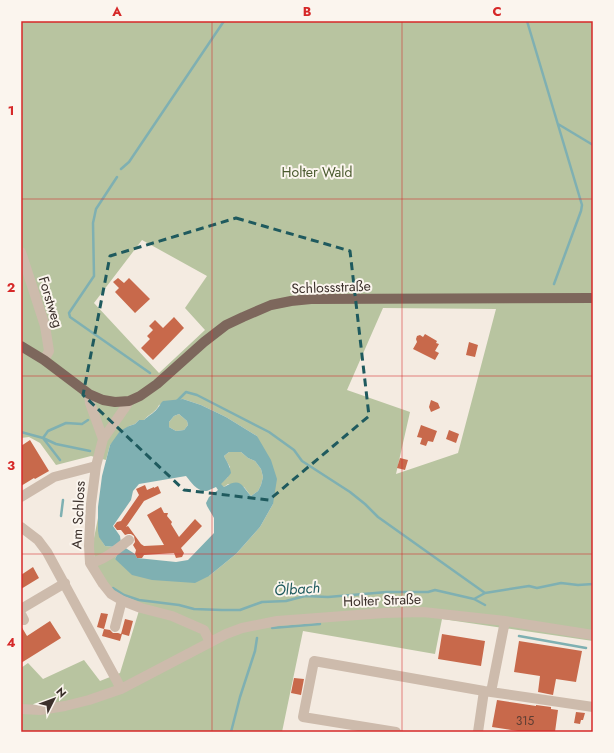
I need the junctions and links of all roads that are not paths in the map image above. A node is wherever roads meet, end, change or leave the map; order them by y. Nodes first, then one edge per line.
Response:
1 (21, 252) edge
2 (593, 298) edge
3 (21, 346) edge
4 (44, 360) junction
5 (89, 394) junction
6 (129, 401) junction
7 (103, 440) junction
8 (96, 466) junction
9 (21, 497) edge
10 (21, 527) edge
11 (123, 545) dead end
12 (90, 563) junction
13 (65, 584) junction
14 (123, 601) junction
15 (21, 609) edge
16 (504, 621) junction
17 (115, 627) dead end
18 (593, 634) edge
19 (210, 642) junction
20 (121, 690) junction
21 (488, 691) junction
22 (593, 707) edge
23 (21, 709) edge
24 (396, 732) edge
25 (478, 732) edge

1 - 4 street, Forstweg
2 - 6 main road, Schlossstraße
3 - 4 main road, Schlossstraße
4 - 5 main road, Schlossstraße
5 - 6 main road, Schlossstraße
5 - 7 street
6 - 7 street, Am Schloss
7 - 8 street, Am Schloss
8 - 9 street
8 - 12 street, Am Schloss
10 - 13 street
11 - 12 street
12 - 14 street, Am Schloss
13 - 15 street
13 - 20 street
14 - 17 street
14 - 19 street, Am Schloss
16 - 18 street, Holter Straße
16 - 19 street, Holter Straße
16 - 21 street
19 - 20 street, Holter Straße
20 - 23 street, Holter Straße
21 - 22 street
21 - 24 street
21 - 25 street

